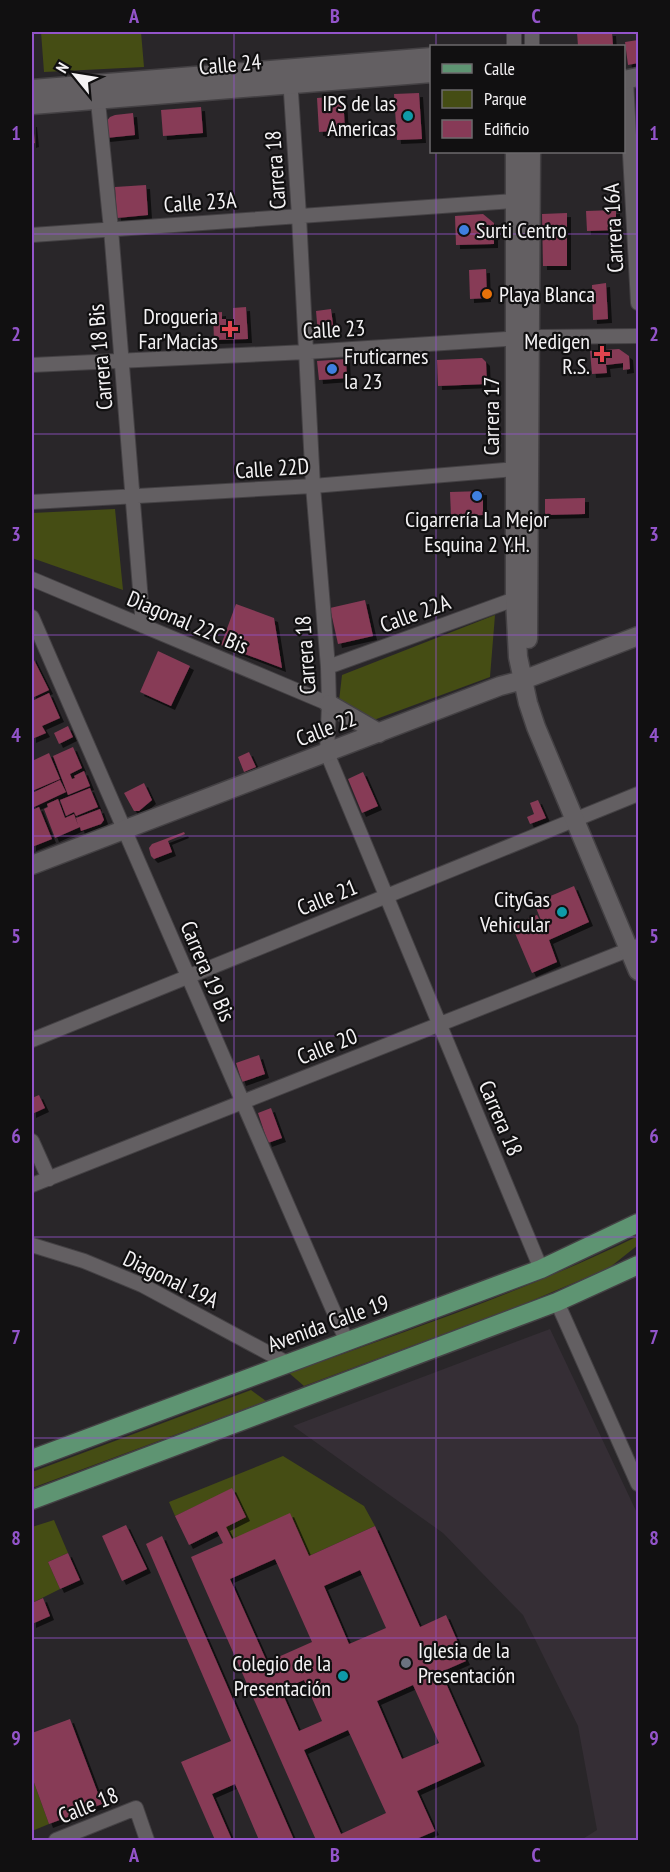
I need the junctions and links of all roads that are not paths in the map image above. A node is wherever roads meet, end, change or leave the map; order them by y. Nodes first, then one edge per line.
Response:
1 (430, 57) edge
2 (430, 73) edge
3 (290, 76) junction
4 (629, 79) edge
5 (32, 89) edge
6 (97, 92) junction
7 (32, 105) edge
8 (514, 153) edge
9 (531, 153) edge
10 (514, 201) junction
11 (299, 216) junction
12 (111, 229) junction
13 (32, 235) edge
14 (639, 303) edge
15 (639, 336) edge
16 (523, 338) junction
17 (306, 352) junction
18 (122, 360) junction
19 (32, 364) edge
20 (515, 469) junction
21 (313, 486) junction
22 (132, 498) junction
23 (32, 502) edge
24 (32, 579) edge
25 (515, 599) junction
26 (33, 625) edge
27 (143, 626) junction
28 (639, 636) edge
29 (328, 667) junction
30 (523, 680) junction
31 (329, 704) junction
32 (379, 734) junction
33 (327, 753) junction
34 (639, 794) edge
35 (575, 819) junction
36 (124, 831) junction
37 (32, 865) edge
38 (386, 895) junction
39 (634, 948) edge
40 (639, 970) edge
41 (188, 977) junction
42 (439, 1025) junction
43 (32, 1040) edge
44 (242, 1102) junction
45 (32, 1141) edge
46 (49, 1179) junction
47 (32, 1185) edge
48 (639, 1223) edge
49 (32, 1245) edge
50 (639, 1265) edge
51 (541, 1269) junction
52 (557, 1302) junction
53 (347, 1342) junction
54 (287, 1364) junction
55 (32, 1459) edge
56 (639, 1484) edge
57 (32, 1500) edge
58 (56, 1840) edge
59 (147, 1840) edge

1 - 3 street, Calle 24
2 - 3 street, Calle 24
3 - 6 street, Calle 24
3 - 11 street, Carrera 18
4 - 14 street, Carrera 16A
5 - 6 street, Calle 24
6 - 7 street, Calle 24
6 - 12 street, Carrera 18 Bis
8 - 10 street, Carrera 17
9 - 16 street, Carrera 17
10 - 11 street, Calle 23A
10 - 16 street, Carrera 17
11 - 12 street, Calle 23A
11 - 17 street, Carrera 18
12 - 13 street, Calle 23A
12 - 18 street, Carrera 18 Bis
15 - 16 street, Calle 23
16 - 17 street, Calle 23
16 - 20 street, Carrera 17
16 - 30 street, Carrera 17
17 - 18 street, Calle 23
17 - 21 street, Carrera 18
18 - 19 street, Calle 23
18 - 22 street, Carrera 18 Bis
20 - 21 street, Calle 22D
20 - 25 street, Carrera 17
21 - 22 street, Calle 22D
21 - 29 street, Carrera 18
22 - 23 street, Calle 22D
22 - 27 street, Carrera 18 Bis
24 - 27 street, Diagonal 22C Bis
25 - 29 street, Calle 22A
25 - 30 street, Carrera 17
26 - 36 street, Carrera 19 Bis
27 - 31 street, Diagonal 22C Bis
28 - 30 street, Calle 22
29 - 31 street, Carrera 18
30 - 32 street, Calle 22
30 - 35 street, Carrera 17
31 - 32 street
31 - 33 street, Carrera 18
32 - 33 street, Calle 22
33 - 36 street, Calle 22
33 - 38 street, Carrera 18
34 - 35 street, Calle 21
35 - 38 street, Calle 21
35 - 39 street, Carrera 17
36 - 37 street, Calle 22
36 - 41 street, Carrera 19 Bis
38 - 41 street, Calle 21
38 - 42 street, Carrera 18
39 - 40 street, Carrera 17
39 - 42 street, Calle 20
41 - 43 street, Calle 21
41 - 44 street, Carrera 19 Bis
42 - 44 street, Calle 20
42 - 51 street, Carrera 18
44 - 46 street, Calle 20
44 - 53 street, Carrera 19 Bis
45 - 46 street
46 - 47 street, Calle 20
48 - 51 main road, Avenida Calle 19
49 - 54 street, Diagonal 19A
50 - 52 main road
51 - 53 main road, Avenida Calle 19
52 - 56 street
52 - 57 main road
53 - 54 main road, Avenida Calle 19
54 - 55 main road, Avenida Calle 19
58 - 59 street, Calle 18

